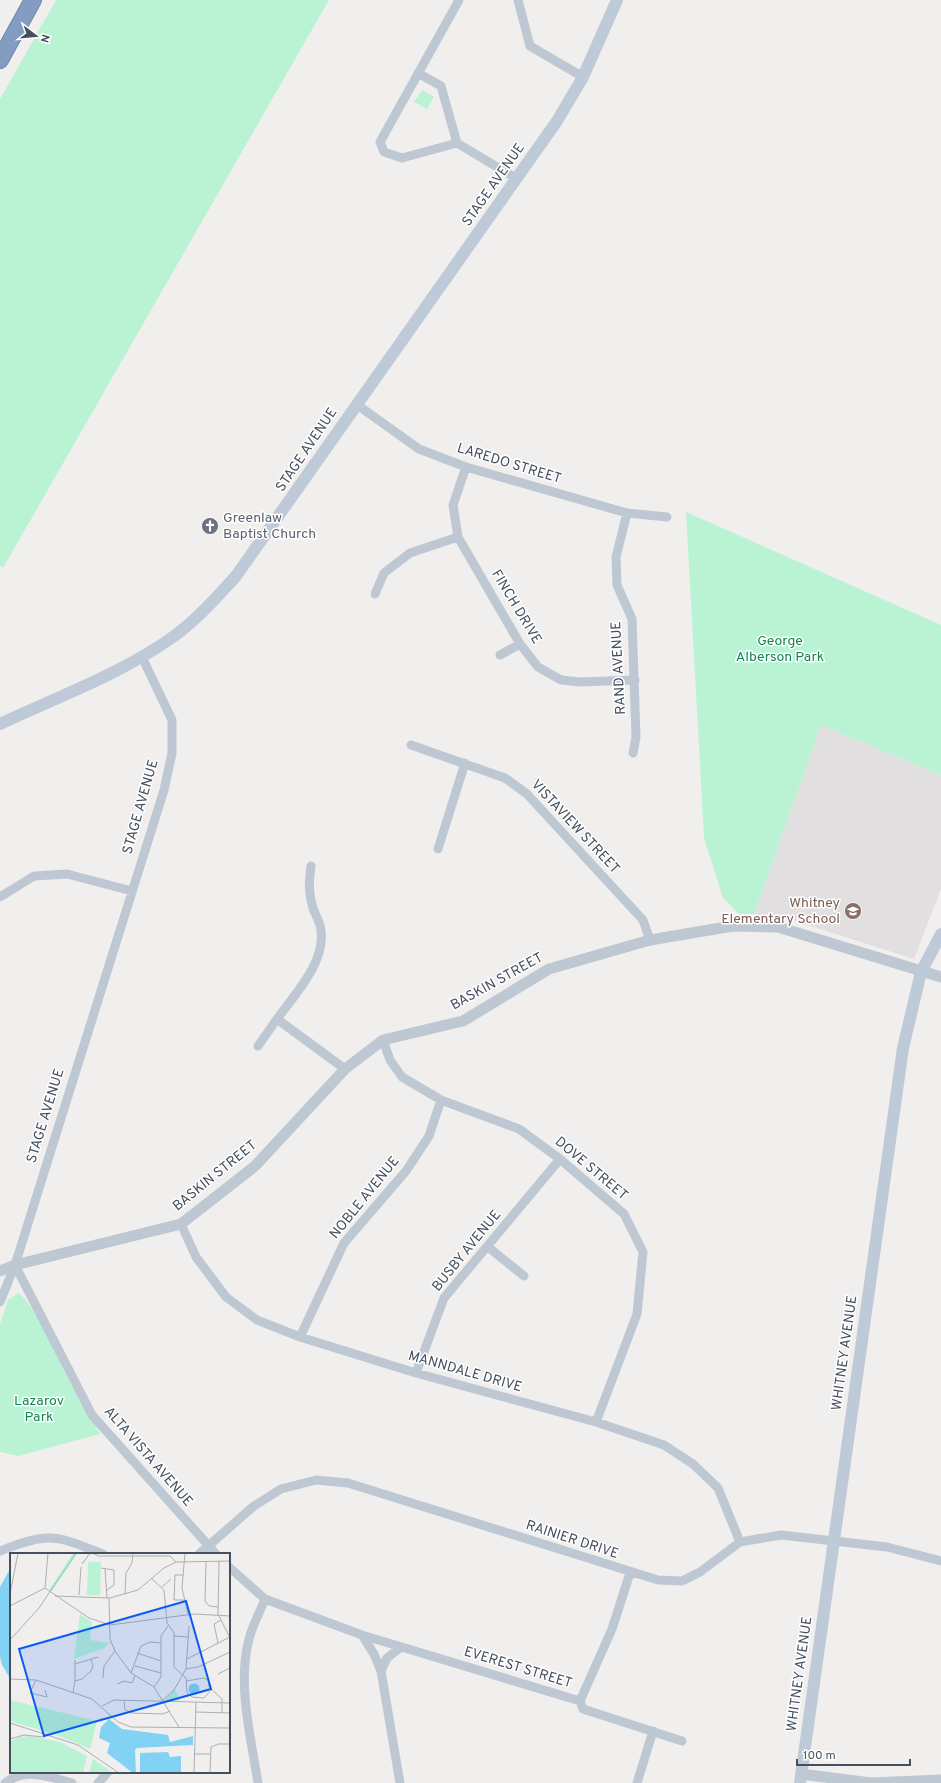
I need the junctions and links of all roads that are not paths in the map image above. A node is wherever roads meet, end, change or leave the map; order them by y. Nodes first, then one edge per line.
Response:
1 (33, 0) edge
2 (460, 0) edge
3 (518, 0) edge
4 (617, 0) edge
5 (0, 60) edge
6 (418, 73) junction
7 (583, 76) junction
8 (457, 143) junction
9 (517, 179) junction
10 (356, 404) junction
11 (466, 467) junction
12 (627, 513) junction
13 (667, 517) dead end
14 (458, 537) junction
15 (375, 594) dead end
16 (520, 644) junction
17 (500, 656) dead end
18 (142, 657) junction
19 (635, 680) junction
20 (0, 724) edge
21 (411, 746) dead end
22 (633, 753) dead end
23 (465, 763) junction
24 (438, 849) dead end
25 (311, 866) dead end
26 (132, 891) junction
27 (0, 897) edge
28 (941, 934) edge
29 (650, 940) junction
30 (921, 972) junction
31 (941, 977) edge
32 (277, 1019) junction
33 (383, 1040) junction
34 (258, 1046) dead end
35 (345, 1069) junction
36 (441, 1100) junction
37 (560, 1159) junction
38 (181, 1224) junction
39 (488, 1247) junction
40 (15, 1265) junction
41 (0, 1272) edge
42 (524, 1276) dead end
43 (0, 1302) edge
44 (300, 1337) junction
45 (416, 1373) junction
46 (596, 1422) junction
47 (834, 1540) junction
48 (740, 1542) junction
49 (208, 1547) junction
50 (0, 1550) edge
51 (100, 1553) edge
52 (200, 1553) edge
53 (215, 1553) edge
54 (941, 1561) edge
55 (230, 1568) edge
56 (630, 1573) junction
57 (266, 1599) junction
58 (362, 1635) junction
59 (400, 1647) junction
60 (381, 1671) junction
61 (580, 1702) junction
62 (653, 1731) junction
63 (682, 1742) dead end
64 (107, 1773) edge
65 (800, 1779) edge
66 (941, 1780) edge
67 (5, 1783) edge
68 (72, 1783) edge
69 (98, 1783) edge
70 (258, 1783) edge
71 (400, 1783) edge
72 (637, 1783) edge

1 - 5 highway
2 - 6 street
3 - 7 street
4 - 7 main road, STAGE AVENUE
6 - 8 street
6 - 8 street
7 - 9 main road, STAGE AVENUE
8 - 9 street
9 - 10 main road, STAGE AVENUE
10 - 11 street, LAREDO STREET
10 - 18 main road, STAGE AVENUE
11 - 12 street, LAREDO STREET
11 - 14 street, FINCH DRIVE
12 - 13 street, LAREDO STREET
12 - 19 street, RAND AVENUE
14 - 15 street
14 - 16 street, FINCH DRIVE
16 - 17 street
16 - 19 street, FINCH DRIVE
18 - 20 main road
18 - 26 street, STAGE AVENUE
19 - 22 street, RAND AVENUE
21 - 23 street, VISTAVIEW STREET
23 - 24 street
23 - 29 street, VISTAVIEW STREET
25 - 32 street
26 - 27 street
26 - 40 street, STAGE AVENUE
28 - 30 main road, WHITNEY AVENUE
29 - 30 street, BASKIN STREET
29 - 33 street, BASKIN STREET
30 - 31 street, BASKIN STREET
30 - 47 main road, WHITNEY AVENUE
32 - 34 street
32 - 35 street
33 - 35 street, BASKIN STREET
33 - 36 street, DOVE STREET
35 - 38 street, BASKIN STREET
36 - 37 street, DOVE STREET
36 - 44 street, NOBLE AVENUE
37 - 39 street, BUSBY AVENUE
37 - 46 street, DOVE STREET
38 - 40 street, BASKIN STREET
38 - 44 street, MANNDALE DRIVE
39 - 42 street
39 - 45 street, BUSBY AVENUE
40 - 41 street, BASKIN STREET
40 - 43 street, STAGE AVENUE
40 - 49 street, ALTA VISTA AVENUE
44 - 45 street, MANNDALE DRIVE
45 - 46 street, MANNDALE DRIVE
46 - 48 street, MANNDALE DRIVE
47 - 48 street, RAINIER DRIVE
47 - 54 street, RAINIER DRIVE
47 - 65 main road, WHITNEY AVENUE
48 - 56 street, RAINIER DRIVE
49 - 52 street, RAINIER DRIVE
49 - 53 street, ALTA VISTA AVENUE
49 - 56 street, RAINIER DRIVE
50 - 51 street
55 - 57 street
56 - 61 street, EVEREST STREET
57 - 58 street
57 - 70 street
58 - 59 street, EVEREST STREET
58 - 60 street
59 - 60 street
59 - 61 street, EVEREST STREET
60 - 71 street
61 - 62 street
62 - 63 street
62 - 72 street
64 - 69 street
65 - 66 street
67 - 68 street

